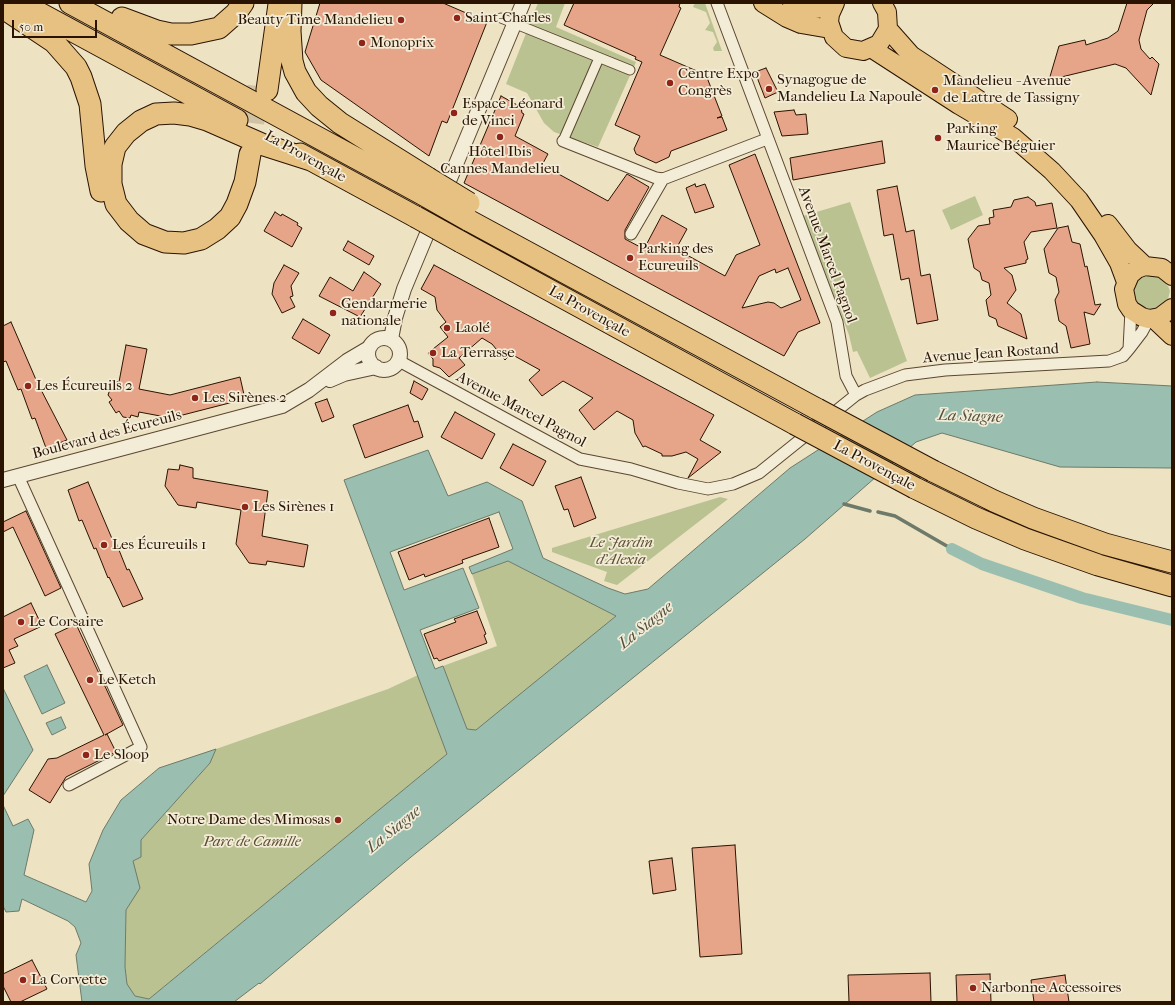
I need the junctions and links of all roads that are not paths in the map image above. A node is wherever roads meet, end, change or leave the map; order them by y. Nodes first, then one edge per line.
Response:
1 (22, 3) edge
2 (70, 3) edge
3 (87, 3) edge
4 (243, 3) edge
5 (266, 3) edge
6 (280, 3) edge
7 (291, 3) edge
8 (523, 3) edge
9 (717, 3) edge
10 (764, 3) edge
11 (792, 3) edge
12 (882, 3) edge
13 (834, 5) edge
14 (3, 8) edge
15 (501, 18) dead end
16 (515, 23) junction
17 (830, 29) junction
18 (888, 29) junction
19 (871, 48) junction
20 (599, 58) junction
21 (630, 70) dead end
22 (767, 139) junction
23 (563, 141) joint
24 (311, 160) junction
25 (663, 179) junction
26 (426, 187) junction
27 (632, 234) dead end
28 (1145, 266) junction
29 (1172, 276) edge
30 (1126, 282) junction
31 (1172, 308) edge
32 (1131, 310) junction
33 (1151, 319) junction
34 (1172, 336) edge
35 (391, 340) junction
36 (369, 348) junction
37 (1129, 349) junction
38 (399, 361) junction
39 (376, 368) junction
40 (309, 390) junction
41 (856, 395) junction
42 (18, 476) junction
43 (3, 480) edge
44 (1172, 562) edge
45 (1172, 586) edge
46 (69, 785) dead end

1 - 24 highway, La Provençale
2 - 26 highway, La Provençale
3 - 4 highway
5 - 6 highway
7 - 26 highway
8 - 16 street
9 - 22 street, Avenue Marcel Pagnol
10 - 17 main road
11 - 13 main road
12 - 18 main road
13 - 17 main road
14 - 24 highway
15 - 16 street
16 - 20 street
16 - 35 street
17 - 19 main road
18 - 19 main road
18 - 28 main road
19 - 30 main road
20 - 21 street
20 - 23 street
22 - 25 street
22 - 41 street, Avenue Marcel Pagnol
23 - 25 street
24 - 45 highway, La Provençale, bridge
25 - 27 street
26 - 44 highway, La Provençale, bridge
28 - 29 main road
28 - 30 main road
30 - 32 main road
31 - 33 main road
32 - 33 main road
32 - 37 street
33 - 34 main road
33 - 37 street
35 - 36 street
35 - 38 street
36 - 39 street
36 - 40 street, Boulevard des Écureuils
37 - 41 street, Avenue Jean Rostand
38 - 39 street
38 - 41 street, Avenue Marcel Pagnol
39 - 40 street, Boulevard des Écureuils
40 - 42 street, Boulevard des Écureuils
42 - 43 street, Boulevard des Écureuils
42 - 46 street

